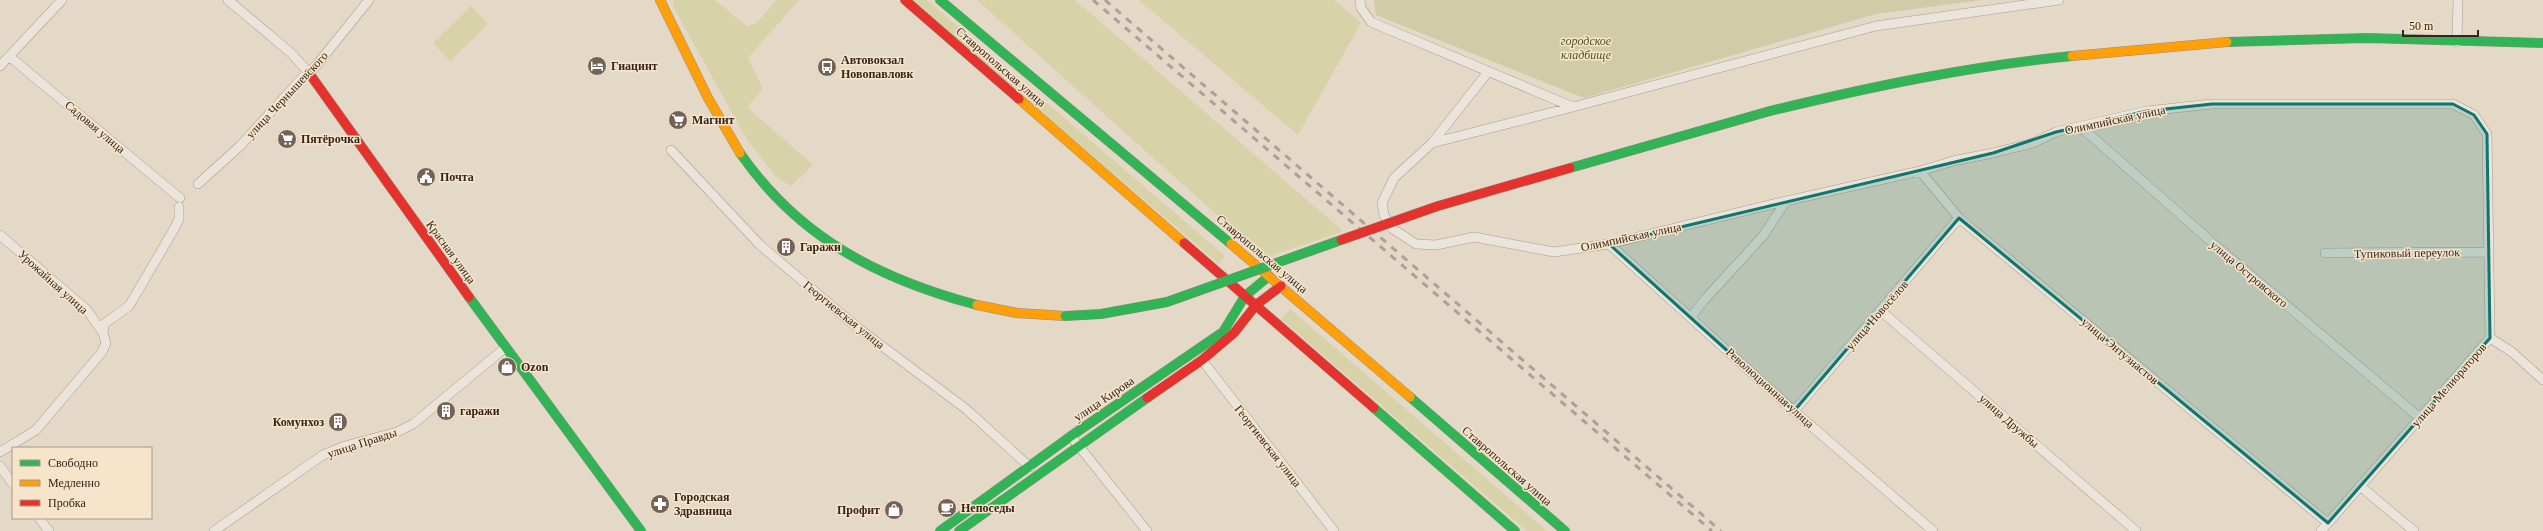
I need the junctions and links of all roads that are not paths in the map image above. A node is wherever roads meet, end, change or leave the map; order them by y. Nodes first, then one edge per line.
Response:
1 (62, 0) edge
2 (228, 0) edge
3 (369, 0) edge
4 (660, 0) edge
5 (905, 0) edge
6 (940, 0) edge
7 (1360, 0) edge
8 (2058, 0) edge
9 (2458, 0) edge
10 (2457, 42) junction
11 (2543, 43) edge
12 (10, 57) junction
13 (0, 66) edge
14 (1488, 72) junction
15 (309, 73) junction
16 (1573, 108) junction
17 (2081, 127) junction
18 (2487, 134) joint
19 (1432, 143) junction
20 (671, 150) dead end
21 (1920, 171) junction
22 (198, 184) dead end
23 (1786, 200) junction
24 (1959, 218) junction
25 (0, 234) edge
26 (1609, 244) junction
27 (2489, 252) junction
28 (2325, 253) dead end
29 (1269, 276) junction
30 (1281, 286) junction
31 (1245, 296) junction
32 (1256, 305) junction
33 (1882, 311) junction
34 (1691, 317) junction
35 (103, 333) junction
36 (2490, 338) junction
37 (506, 348) junction
38 (1202, 360) junction
39 (2543, 380) edge
40 (1794, 411) junction
41 (2420, 418) junction
42 (1071, 436) junction
43 (1077, 445) junction
44 (0, 452) edge
45 (0, 466) edge
46 (1030, 467) junction
47 (12, 483) edge
48 (2360, 486) junction
49 (40, 519) edge
50 (2328, 523) junction
51 (49, 531) edge
52 (214, 531) edge
53 (641, 531) edge
54 (940, 531) edge
55 (959, 531) edge
56 (1147, 531) edge
57 (1334, 531) edge
58 (1515, 531) edge
59 (1564, 531) edge
60 (1933, 531) edge
61 (2136, 531) edge
62 (2321, 531) edge
63 (2414, 531) edge

1 - 12 street
2 - 15 street, Красная улица
3 - 15 street, улица Чернышевского
4 - 10 main road, bridge
5 - 31 main road, Ставропольская улица
6 - 29 main road, Ставропольская улица
7 - 14 street
8 - 16 street
9 - 10 street
10 - 11 main road
12 - 13 street
12 - 35 street, Садовая улица
14 - 16 street
14 - 19 street
15 - 22 street, улица Чернышевского
15 - 37 main road, Красная улица
16 - 19 street
17 - 18 street, Олимпийская улица
17 - 21 street, Олимпийская улица
17 - 41 street, улица Островского
18 - 27 street, улица Мелиораторов
19 - 26 street, Олимпийская улица
20 - 46 street, Георгиевская улица
21 - 23 street, Олимпийская улица
21 - 24 street, улица Энтузиастов
23 - 26 street, Олимпийская улица
23 - 34 street
24 - 33 street, улица Новосёлов
24 - 50 street, улица Энтузиастов
25 - 35 street, Урожайная улица
26 - 34 street, Революционная улица
27 - 28 street, Тупиковый переулок
27 - 36 street, улица Мелиораторов
29 - 30 main road, Ставропольская улица
29 - 31 main road, улица Кирова
30 - 32 main road, улица Кирова
30 - 59 main road, Ставропольская улица
31 - 32 main road, Ставропольская улица
31 - 42 main road, улица Кирова
32 - 38 main road, улица Кирова
32 - 58 main road, Ставропольская улица
33 - 40 street, улица Новосёлов
33 - 61 street, улица Дружбы
34 - 40 street, Революционная улица
35 - 44 street
36 - 39 street
36 - 41 street, улица Мелиораторов
37 - 52 street, улица Правды
37 - 53 main road, Красная улица
38 - 43 main road, улица Кирова
38 - 57 street, Георгиевская улица
40 - 60 street, Революционная улица
41 - 48 street, улица Мелиораторов
42 - 43 street
42 - 46 main road, улица Кирова
43 - 55 main road, улица Кирова
43 - 56 street
45 - 47 street
46 - 54 main road, улица Кирова
48 - 50 street, улица Мелиораторов
48 - 63 street
49 - 51 street
50 - 62 street, улица Мелиораторов

